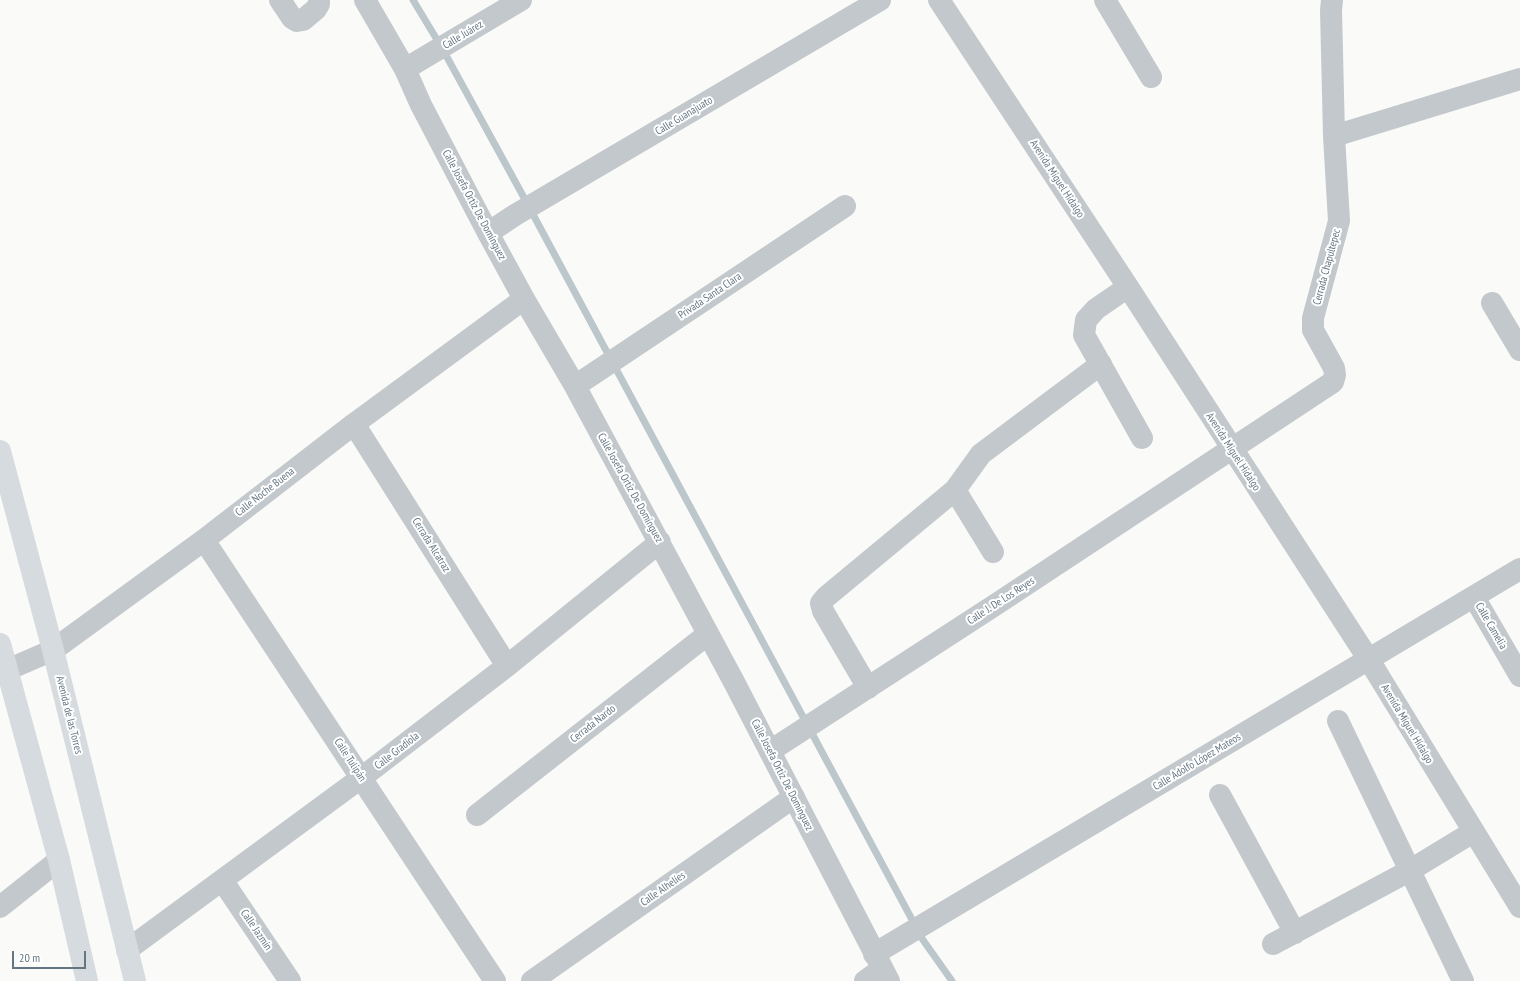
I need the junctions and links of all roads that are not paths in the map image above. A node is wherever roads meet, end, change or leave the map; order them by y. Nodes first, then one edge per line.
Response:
1 (280, 0) edge
2 (319, 0) edge
3 (365, 0) edge
4 (521, 0) edge
5 (880, 0) edge
6 (939, 0) edge
7 (1105, 0) edge
8 (1332, 0) edge
9 (405, 69) junction
10 (1151, 77) dead end
11 (1520, 79) edge
12 (1334, 136) junction
13 (845, 206) dead end
14 (488, 233) junction
15 (1128, 287) junction
16 (524, 299) junction
17 (1492, 303) dead end
18 (1520, 350) edge
19 (1102, 364) junction
20 (575, 386) junction
21 (354, 424) junction
22 (1142, 438) dead end
23 (1232, 450) junction
24 (0, 451) edge
25 (955, 490) junction
26 (204, 540) junction
27 (660, 542) junction
28 (994, 552) dead end
29 (1520, 569) edge
30 (1474, 597) junction
31 (708, 634) junction
32 (0, 644) edge
33 (53, 650) junction
34 (1369, 660) junction
35 (507, 666) junction
36 (3, 673) edge
37 (1520, 676) edge
38 (868, 688) junction
39 (1338, 721) dead end
40 (770, 751) junction
41 (361, 778) junction
42 (1220, 795) dead end
43 (794, 797) junction
44 (477, 815) dead end
45 (1473, 832) junction
46 (59, 860) junction
47 (1409, 871) junction
48 (222, 880) junction
49 (0, 907) edge
50 (1520, 907) edge
51 (1294, 933) junction
52 (1273, 944) dead end
53 (127, 950) junction
54 (878, 971) edge
55 (85, 979) edge
56 (135, 981) edge
57 (290, 981) edge
58 (495, 981) edge
59 (532, 981) edge
60 (1463, 981) edge

1 - 2 street
3 - 9 street, Calle Josefa Ortiz De Domínguez
4 - 9 street, Calle Juárez
5 - 14 street, Calle Guanajuato
6 - 15 street, Avenida Miguel Hidalgo
7 - 10 street
8 - 12 street, Cerrada Chapultepec
9 - 14 street, Calle Josefa Ortiz De Domínguez
11 - 12 street
12 - 23 street, Cerrada Chapultepec
13 - 20 street, Privada Santa Clara
14 - 16 street, Calle Josefa Ortiz De Domínguez
15 - 19 street
15 - 23 street, Avenida Miguel Hidalgo
16 - 20 street, Calle Josefa Ortiz De Domínguez
16 - 21 street, Calle Noche Buena
17 - 18 street
19 - 22 street
19 - 25 street
20 - 27 street, Calle Josefa Ortiz De Domínguez
21 - 26 street, Calle Noche Buena
21 - 35 street, Cerrada Alcatraz
23 - 34 street, Avenida Miguel Hidalgo
23 - 38 street, Calle J. De Los Reyes
24 - 33 main road, Avenida de las Torres
25 - 28 street
25 - 38 street
26 - 33 street, Calle Noche Buena
26 - 41 street, Calle Tulipán
27 - 31 street, Calle Josefa Ortiz De Domínguez
27 - 35 street, Calle Gradiola
29 - 30 street, Calle Adolfo López Mateos
30 - 34 street, Calle Adolfo López Mateos
30 - 37 street, Calle Camelia
31 - 40 street, Calle Josefa Ortiz De Domínguez
31 - 44 street, Cerrada Nardo
32 - 36 main road
33 - 36 street, Calle Noche Buena
33 - 53 main road, Avenida de las Torres
34 - 45 street, Avenida Miguel Hidalgo
34 - 54 street, Calle Adolfo López Mateos
35 - 41 street, Calle Gradiola
36 - 46 main road
38 - 40 street, Calle J. De Los Reyes
39 - 47 street
40 - 43 street, Calle Josefa Ortiz De Domínguez
41 - 48 street, Calle Gradiola
41 - 58 street, Calle Tulipán
42 - 51 street
43 - 54 street, Calle Josefa Ortiz De Domínguez
43 - 59 street, Calle Alhelíes
45 - 47 street
45 - 50 street, Avenida Miguel Hidalgo
46 - 49 street
46 - 55 main road
47 - 51 street
47 - 60 street
48 - 53 street, Calle Gradiola
48 - 57 street, Calle Jazmín
51 - 52 street
53 - 56 main road, Avenida de las Torres

